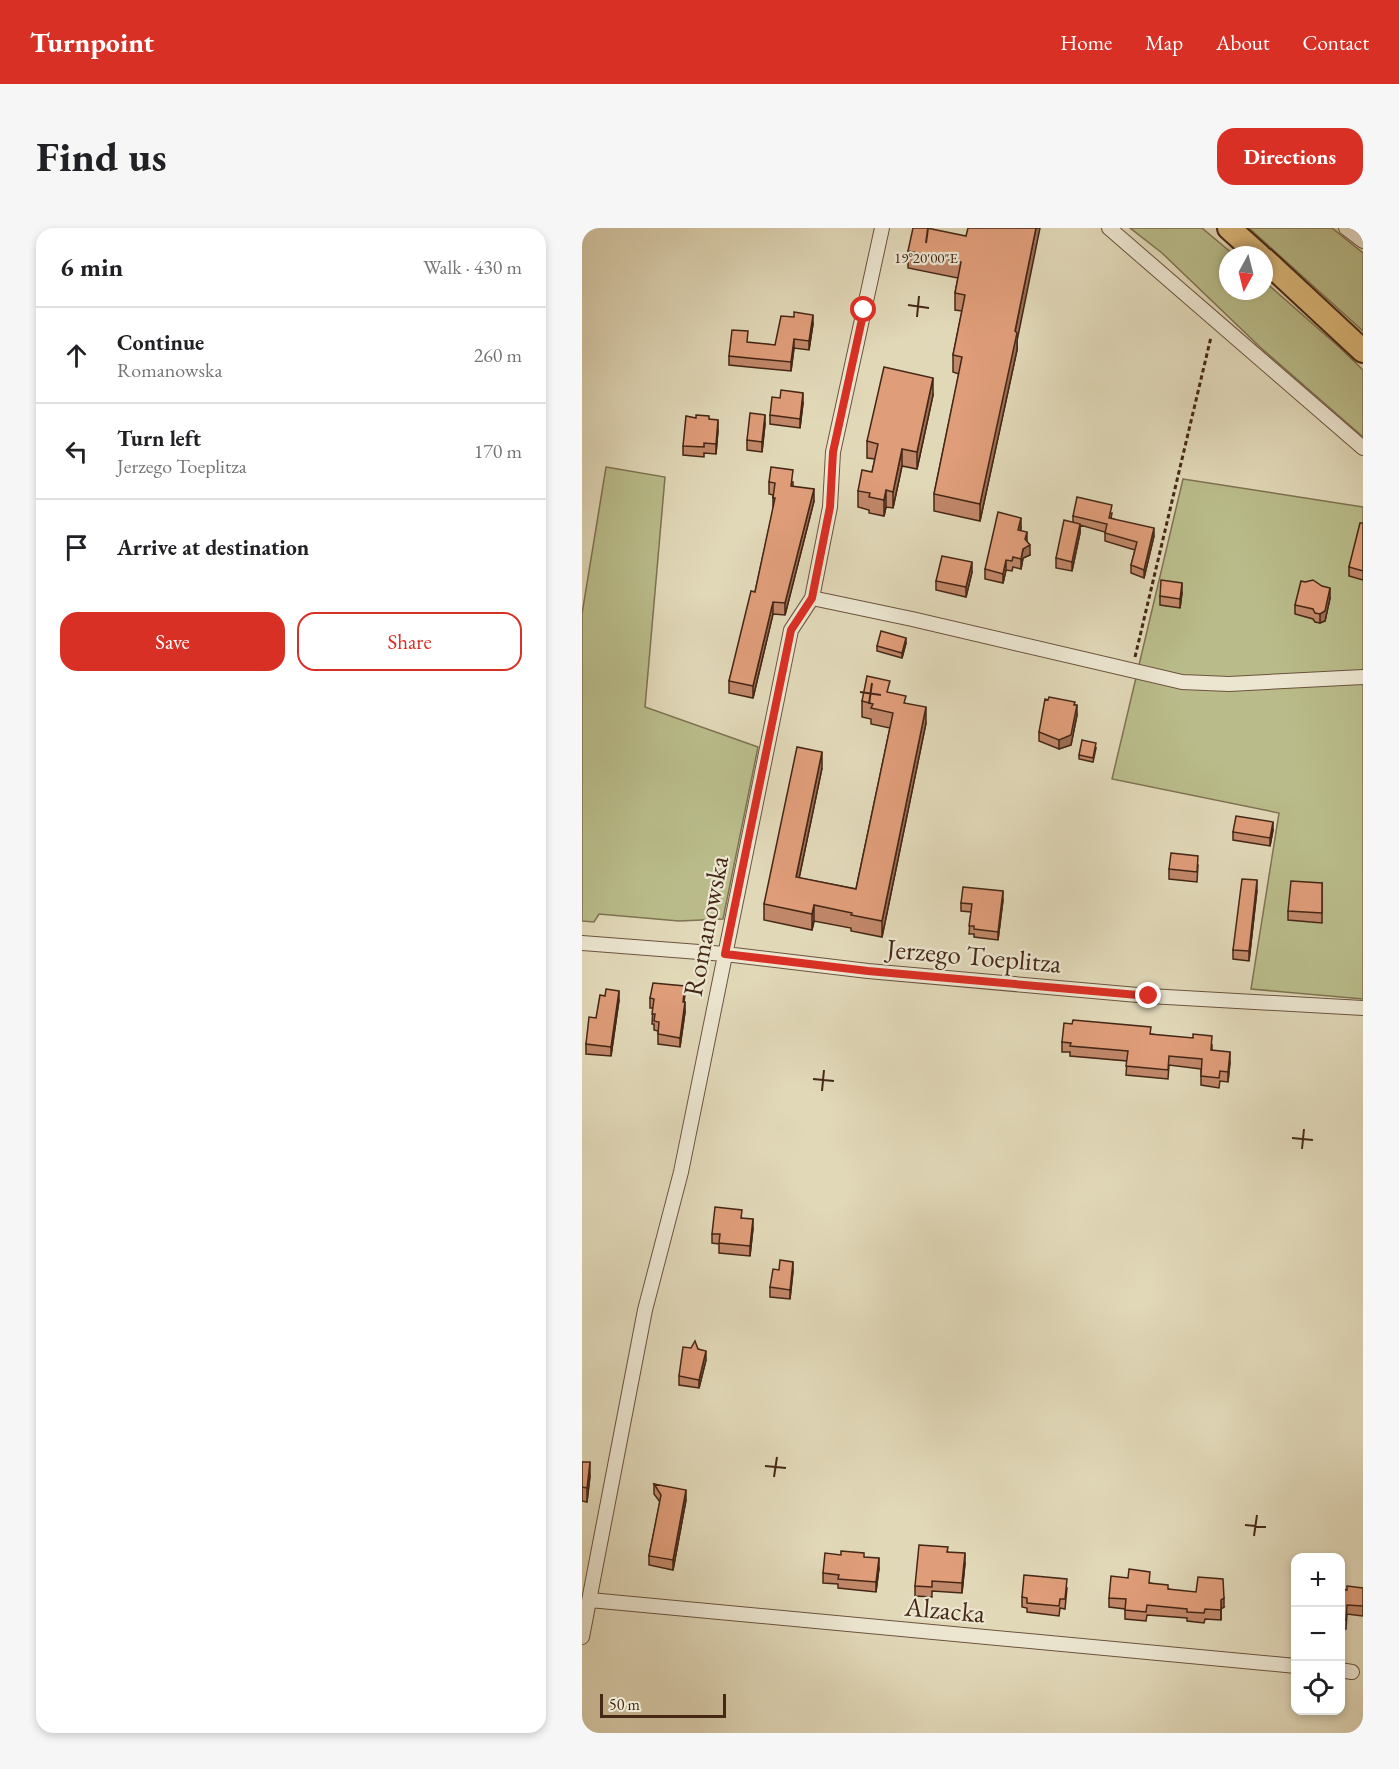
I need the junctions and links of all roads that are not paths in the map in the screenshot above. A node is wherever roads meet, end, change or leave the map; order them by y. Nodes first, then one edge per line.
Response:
1 (882, 228) edge
2 (1109, 228) edge
3 (1229, 228) edge
4 (1346, 228) edge
5 (1363, 241) edge
6 (1249, 246) edge
7 (1273, 267) edge
8 (1363, 351) edge
9 (1363, 448) edge
10 (812, 598) junction
11 (1363, 677) edge
12 (582, 943) edge
13 (725, 954) junction
14 (1363, 1008) edge
15 (590, 1600) junction
16 (582, 1637) edge
17 (1291, 1666) edge

1 - 10 street, Romanowska
2 - 9 street
3 - 6 main road
4 - 5 street
7 - 8 main road
10 - 11 street
10 - 13 street, Romanowska
12 - 13 street, Jerzego Toeplitza
13 - 14 street, Jerzego Toeplitza
13 - 15 street, Romanowska
15 - 16 street, Romanowska
15 - 17 street, Alzacka

